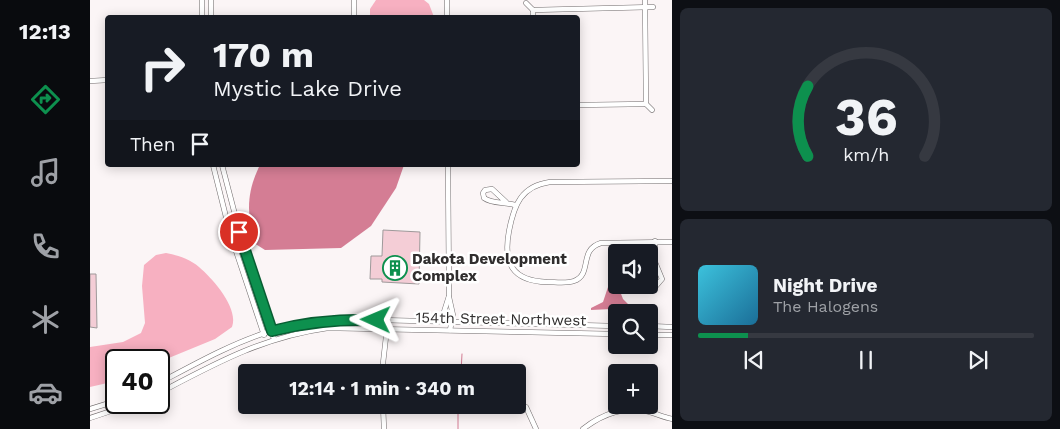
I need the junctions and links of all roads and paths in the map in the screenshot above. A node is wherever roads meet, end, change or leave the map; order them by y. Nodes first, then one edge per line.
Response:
1 (202, 0) edge
2 (211, 0) edge
3 (354, 0) edge
4 (447, 0) edge
5 (645, 0) edge
6 (526, 3) dead end
7 (645, 8) junction
8 (653, 8) dead end
9 (533, 10) junction
10 (202, 15) edge
11 (211, 15) edge
12 (354, 15) edge
13 (447, 15) edge
14 (533, 15) edge
15 (105, 80) edge
16 (90, 81) edge
17 (646, 104) junction
18 (580, 105) edge
19 (652, 110) dead end
20 (214, 167) edge
21 (223, 167) edge
22 (448, 167) edge
23 (672, 181) edge
24 (506, 202) junction
25 (515, 205) junction
26 (655, 241) joint
27 (672, 242) edge
28 (655, 262) joint
29 (449, 296) junction
30 (429, 321) junction
31 (452, 322) junction
32 (608, 326) edge
33 (658, 326) edge
34 (672, 327) edge
35 (387, 328) junction
36 (450, 330) junction
37 (272, 331) junction
38 (264, 334) junction
39 (608, 334) edge
40 (658, 335) edge
41 (672, 335) edge
42 (274, 338) junction
43 (266, 341) junction
44 (383, 364) edge
45 (170, 377) edge
46 (170, 387) edge
47 (105, 405) edge
48 (526, 407) dead end
49 (90, 409) edge
50 (105, 413) edge
51 (383, 414) edge
52 (90, 418) edge
53 (672, 419) edge
54 (384, 429) edge
55 (536, 429) edge
56 (583, 429) edge

1 - 10 street
2 - 11 street
3 - 12 street
4 - 13 street
5 - 7 street
6 - 9 street
7 - 8 street
7 - 9 street
7 - 17 street
9 - 14 street
15 - 16 street
17 - 18 street
17 - 19 street
20 - 38 street
21 - 37 street
22 - 29 street
23 - 25 street
24 - 24 street
24 - 25 street
25 - 26 street
26 - 27 street
28 - 28 street
29 - 30 street
29 - 31 street
30 - 31 street, 154th Street Northwest
30 - 37 street, 154th Street Northwest
31 - 32 street, 154th Street Northwest
31 - 36 street
33 - 34 street
35 - 36 street, 154th Street Northwest
35 - 42 street, 154th Street Northwest
35 - 44 street
36 - 39 street, 154th Street Northwest
37 - 38 street, 154th Street Northwest
37 - 42 street
38 - 43 street
38 - 45 street, 154th Street Northwest
40 - 41 street
42 - 43 street, 154th Street Northwest
43 - 46 street, 154th Street Northwest
47 - 49 street
48 - 55 street
50 - 52 street
51 - 54 street
53 - 56 street

